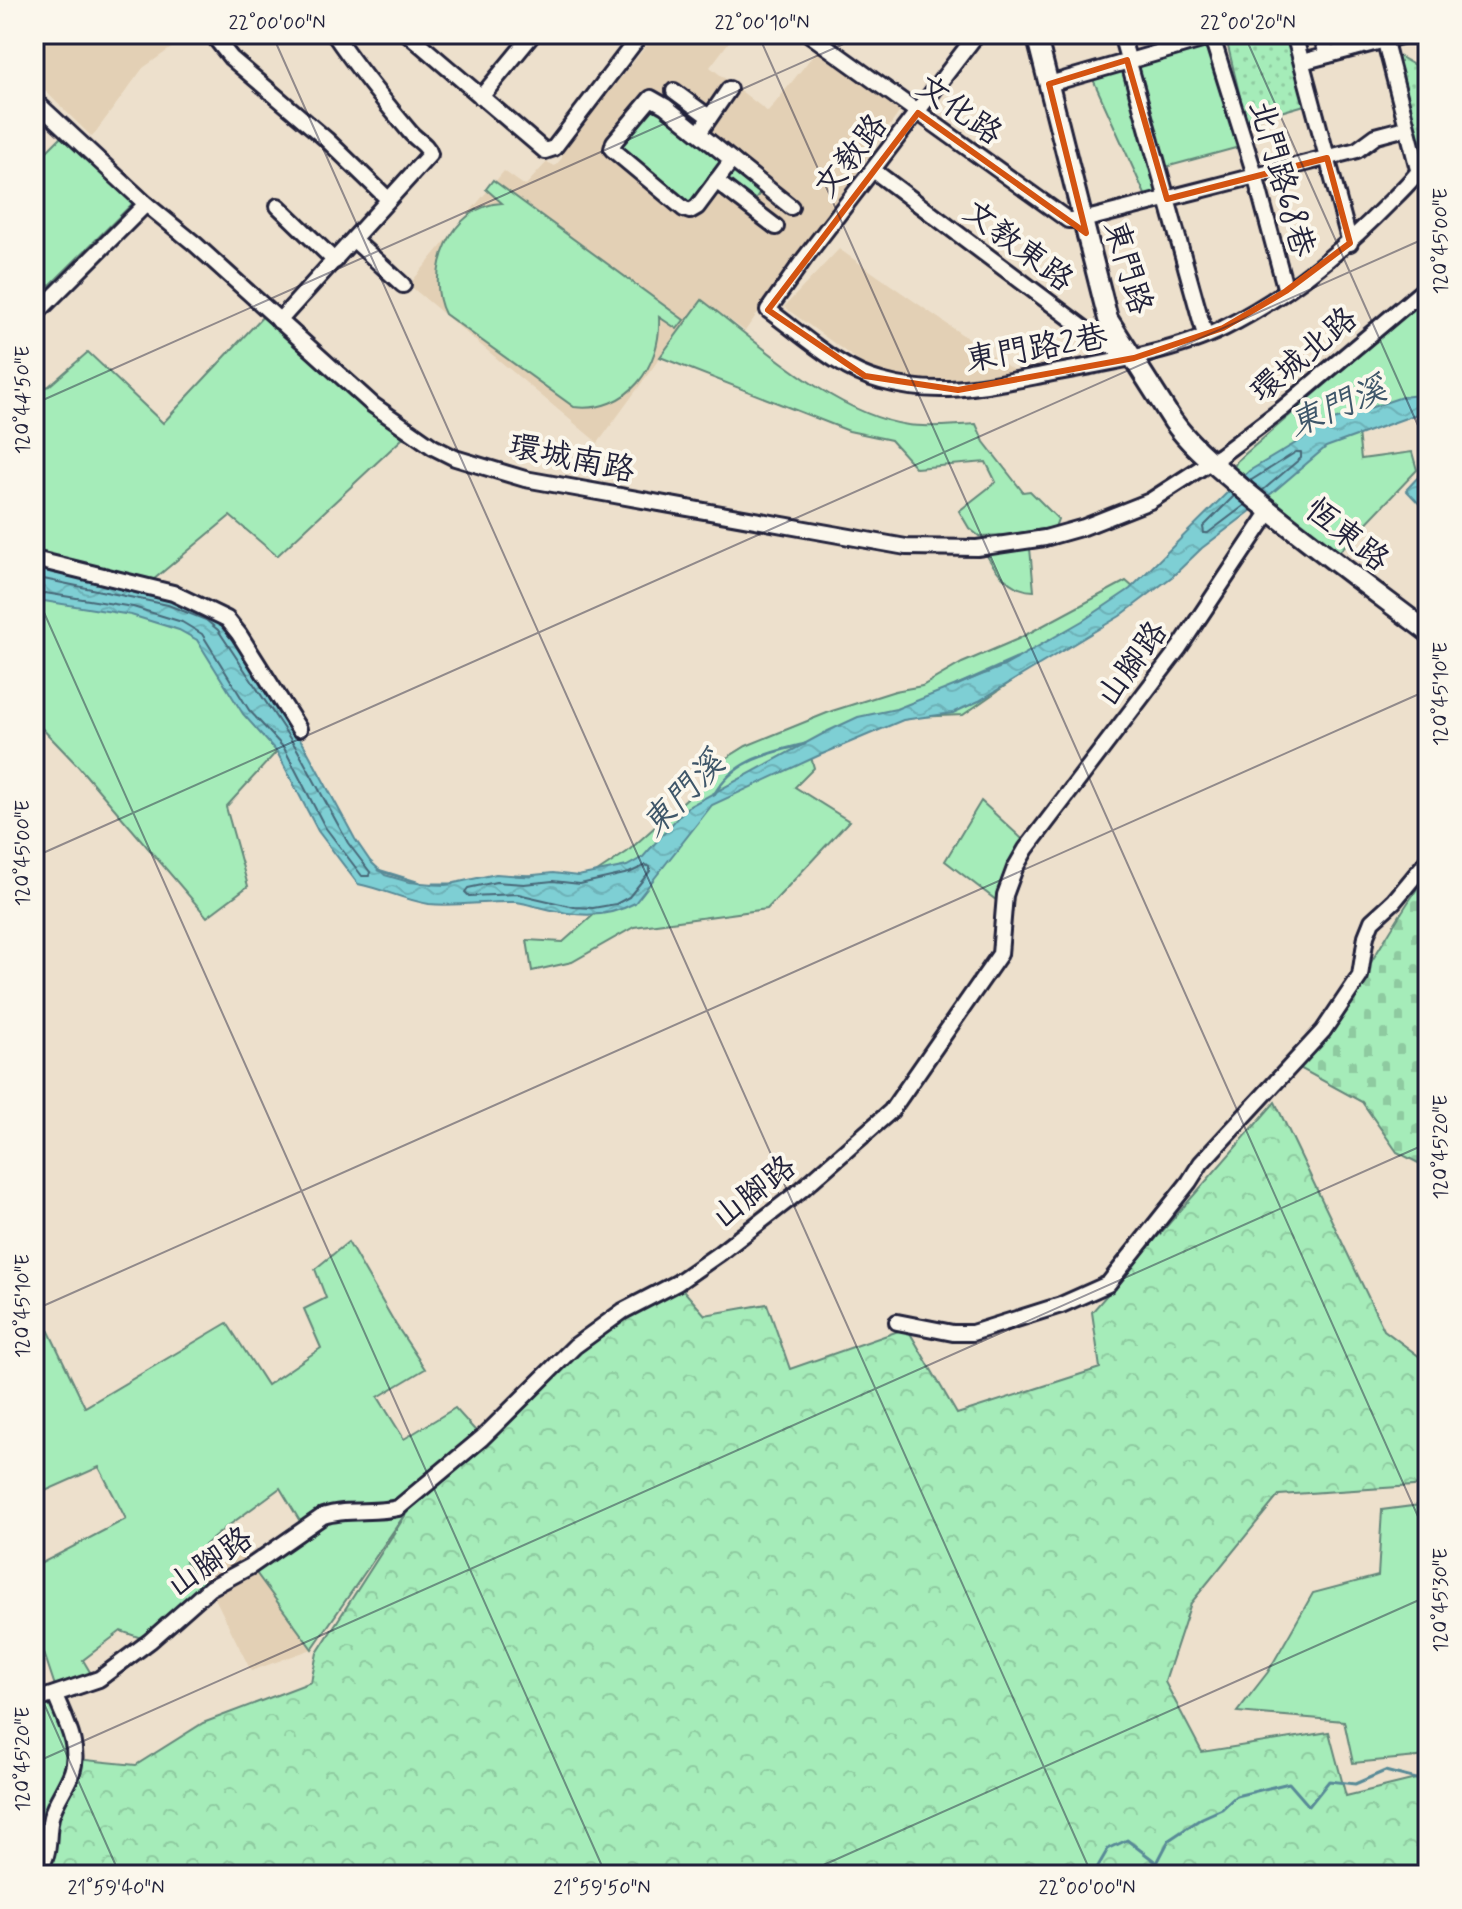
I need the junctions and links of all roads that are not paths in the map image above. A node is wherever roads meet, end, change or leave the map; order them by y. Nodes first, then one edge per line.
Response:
1 (212, 34) edge
2 (334, 34) edge
3 (408, 34) edge
4 (533, 34) edge
5 (641, 34) edge
6 (809, 34) edge
7 (977, 34) edge
8 (1036, 34) edge
9 (1121, 34) edge
10 (1294, 34) edge
11 (1321, 34) edge
12 (1408, 34) edge
13 (1215, 35) edge
14 (1384, 38) edge
15 (1327, 55) junction
16 (1127, 60) junction
17 (1302, 62) junction
18 (1049, 84) junction
19 (729, 89) dead end
20 (481, 97) junction
21 (34, 100) edge
22 (665, 106) junction
23 (918, 113) junction
24 (709, 117) junction
25 (1406, 128) junction
26 (699, 133) junction
27 (1327, 158) junction
28 (1428, 159) edge
29 (732, 160) junction
30 (873, 170) junction
31 (1419, 173) junction
32 (1255, 175) junction
33 (716, 181) junction
34 (767, 188) junction
35 (388, 199) junction
36 (1167, 199) junction
37 (146, 204) junction
38 (278, 206) dead end
39 (791, 207) dead end
40 (753, 209) junction
41 (1083, 220) junction
42 (776, 227) dead end
43 (354, 240) junction
44 (1350, 243) junction
45 (335, 261) junction
46 (403, 285) dead end
47 (1428, 286) edge
48 (1286, 291) junction
49 (768, 310) joint
50 (34, 316) edge
51 (279, 321) junction
52 (1205, 335) junction
53 (1134, 358) junction
54 (1211, 462) junction
55 (1268, 509) junction
56 (34, 559) edge
57 (1428, 632) edge
58 (299, 729) dead end
59 (1428, 860) edge
60 (897, 1322) dead end
61 (55, 1695) junction
62 (34, 1701) edge
63 (35, 1875) edge

1 - 35 street
2 - 35 street
3 - 20 street
4 - 20 street
5 - 20 street
6 - 23 street, 文化路
7 - 23 street, 文教路
8 - 18 main road, 東門路
9 - 16 street
10 - 17 street
11 - 15 street
12 - 14 street
13 - 16 street
13 - 32 street, 北門路68巷
14 - 15 street
14 - 25 street
15 - 17 street
16 - 18 street
16 - 36 street
17 - 27 street
18 - 41 main road, 東門路
19 - 24 street
21 - 37 street, 環城南路
22 - 24 street
22 - 26 street
22 - 33 street
23 - 30 street, 文教路
23 - 41 street, 文化路
24 - 26 street
25 - 27 street
25 - 31 street
26 - 29 street
27 - 32 street
27 - 44 street
28 - 31 street, 東門路2巷
29 - 33 street
29 - 34 street
30 - 49 street, 文教路
30 - 53 street, 文教東路
31 - 44 street, 東門路2巷
32 - 36 street
32 - 48 street, 北門路68巷
33 - 40 street
34 - 39 street
34 - 40 street
35 - 43 street
36 - 41 street
36 - 52 street
37 - 50 street
37 - 51 street, 環城南路
38 - 45 street
40 - 42 street
41 - 53 main road, 東門路
43 - 45 street
43 - 46 street
44 - 48 street, 東門路2巷
45 - 51 street
47 - 54 street, 環城北路
48 - 52 street, 東門路2巷
49 - 53 street, 東門路2巷
51 - 54 street, 環城南路
52 - 53 street, 東門路2巷
53 - 54 main road, 東門路
54 - 55 main road, 東門路
55 - 57 main road, 恆東路
55 - 61 street, 山腳路
56 - 58 street
59 - 60 street
61 - 62 street, 山腳路
61 - 63 street

